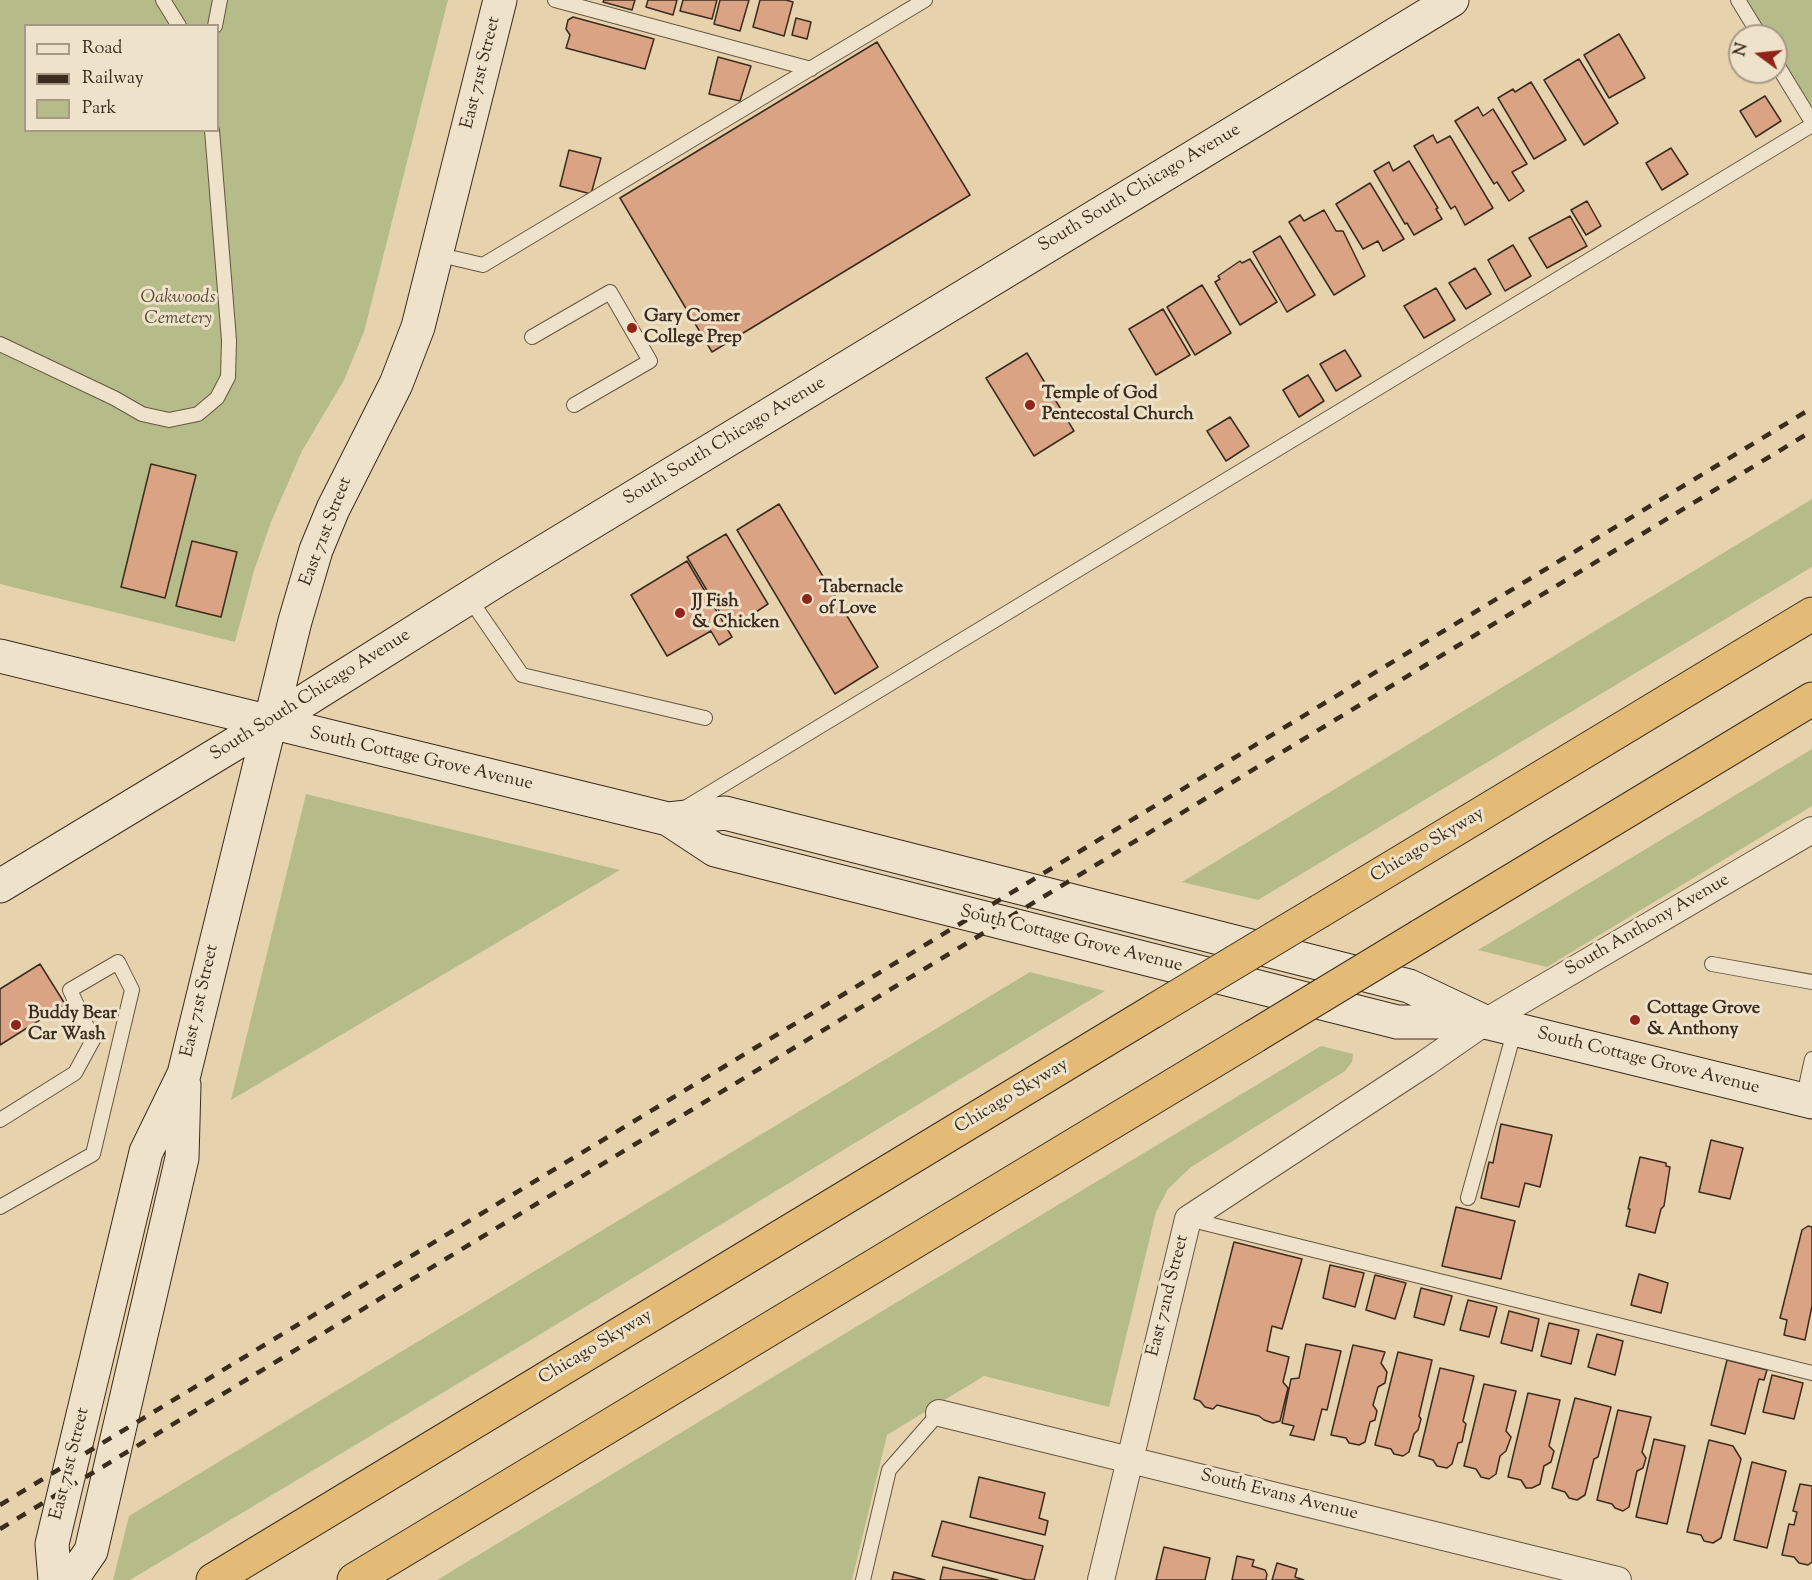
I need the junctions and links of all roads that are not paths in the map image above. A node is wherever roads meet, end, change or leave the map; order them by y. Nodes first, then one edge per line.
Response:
1 (163, 0) edge
2 (220, 0) edge
3 (500, 0) edge
4 (555, 0) edge
5 (925, 0) edge
6 (1452, 0) edge
7 (1738, 0) edge
8 (178, 24) edge
9 (215, 24) edge
10 (1753, 24) edge
11 (811, 69) junction
12 (1788, 83) edge
13 (1812, 123) edge
14 (212, 132) edge
15 (436, 254) junction
16 (532, 337) dead end
17 (0, 344) edge
18 (574, 405) dead end
19 (469, 598) junction
20 (1812, 614) edge
21 (0, 657) edge
22 (1812, 699) edge
23 (705, 718) dead end
24 (269, 723) junction
25 (668, 819) junction
26 (1812, 830) edge
27 (0, 886) edge
28 (1712, 964) dead end
29 (1812, 982) edge
30 (1500, 1026) junction
31 (1812, 1059) edge
32 (184, 1074) junction
33 (1807, 1101) edge
34 (0, 1120) edge
35 (1468, 1198) dead end
36 (0, 1207) edge
37 (1188, 1219) junction
38 (1812, 1373) edge
39 (939, 1413) joint
40 (1130, 1459) junction
41 (55, 1580) edge
42 (71, 1580) edge
43 (213, 1580) edge
44 (354, 1580) edge
45 (863, 1580) edge
46 (1101, 1580) edge
47 (1618, 1580) edge

1 - 8 lane
2 - 9 lane
3 - 15 main road, East 71st Street
4 - 11 lane
5 - 11 lane
6 - 19 main road, South South Chicago Avenue
7 - 10 lane
11 - 15 lane
12 - 13 lane
13 - 25 lane
14 - 17 lane
15 - 24 main road, East 71st Street
16 - 18 lane
19 - 23 lane
19 - 24 main road, South South Chicago Avenue
20 - 43 highway, Chicago Skyway, bridge
21 - 24 main road, South Cottage Grove Avenue
22 - 44 highway, bridge
24 - 25 main road, South Cottage Grove Avenue
24 - 27 main road, South South Chicago Avenue
24 - 32 main road, East 71st Street
25 - 30 main road, South Cottage Grove Avenue
26 - 30 street, South Anthony Avenue
28 - 29 lane
30 - 33 main road, South Cottage Grove Avenue
30 - 35 lane
30 - 37 street, East 72nd Street
31 - 33 lane
32 - 41 main road, East 71st Street
32 - 42 main road, East 71st Street
34 - 36 lane
37 - 38 lane
37 - 40 street, East 72nd Street
39 - 40 street, South Evans Avenue
39 - 45 lane
40 - 46 street, East 72nd Street
40 - 47 street, South Evans Avenue

